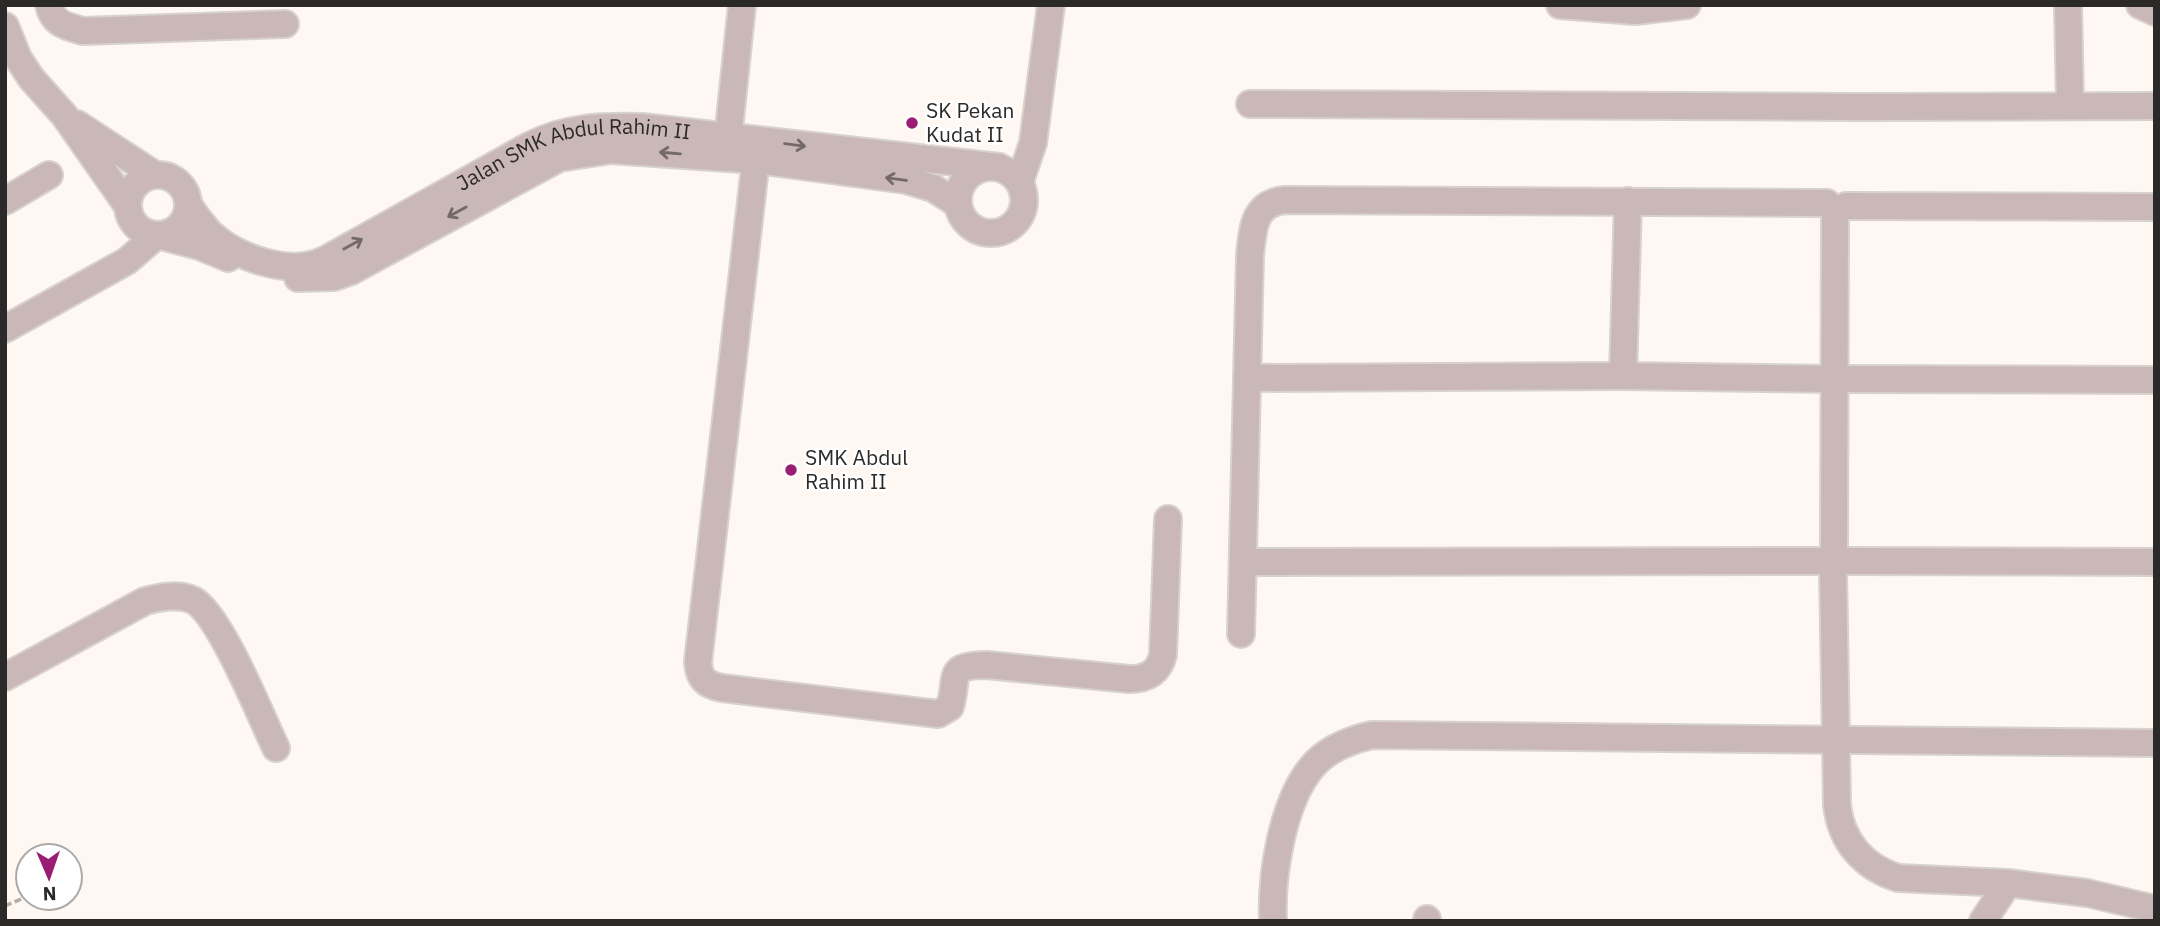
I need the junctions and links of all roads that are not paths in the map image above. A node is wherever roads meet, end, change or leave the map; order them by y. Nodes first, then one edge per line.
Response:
1 (49, 5) edge
2 (742, 5) edge
3 (1051, 5) edge
4 (1560, 5) edge
5 (1687, 5) edge
6 (2068, 5) edge
7 (2140, 5) edge
8 (2155, 12) edge
9 (285, 24) dead end
10 (5, 26) edge
11 (1250, 104) dead end
12 (2070, 106) junction
13 (2155, 106) edge
14 (64, 115) junction
15 (728, 138) junction
16 (757, 150) junction
17 (1009, 174) junction
18 (49, 175) dead end
19 (155, 175) junction
20 (5, 201) edge
21 (1628, 201) junction
22 (958, 204) junction
23 (189, 206) junction
24 (2155, 207) edge
25 (1836, 208) junction
26 (145, 225) junction
27 (5, 329) edge
28 (1622, 376) junction
29 (1247, 378) junction
30 (1835, 379) junction
31 (2155, 380) edge
32 (1168, 519) dead end
33 (1833, 560) junction
34 (1243, 562) junction
35 (2155, 562) edge
36 (1241, 634) dead end
37 (5, 677) edge
38 (1836, 740) junction
39 (2155, 744) edge
40 (276, 748) dead end
41 (2008, 883) junction
42 (2155, 909) edge
43 (1273, 921) edge
44 (1983, 921) edge

1 - 9 street
2 - 15 street
3 - 17 street
4 - 5 street
6 - 12 street
7 - 8 street
10 - 14 street
11 - 12 street
12 - 13 street
14 - 19 street
14 - 26 street
15 - 16 street, Jalan SMK Abdul Rahim II
23 -> 15 street, Jalan SMK Abdul Rahim II
16 -> 17 street, Jalan SMK Abdul Rahim II
22 -> 16 street, Jalan SMK Abdul Rahim II
16 -> 26 street, Jalan SMK Abdul Rahim II
16 - 32 street
17 - 22 street
17 - 22 street
18 - 20 street
19 - 23 street
19 - 26 street
21 - 25 street
21 - 28 street
21 - 29 street
23 - 26 street
24 - 25 street
25 - 30 street
26 - 27 street
28 - 29 street
28 - 30 street
29 - 34 street
30 - 31 street
30 - 33 street
33 - 34 street
33 - 35 street
33 - 38 street
34 - 36 street
37 - 40 street
38 - 39 street
38 - 41 street
38 - 43 street
41 - 42 street
41 - 44 street

